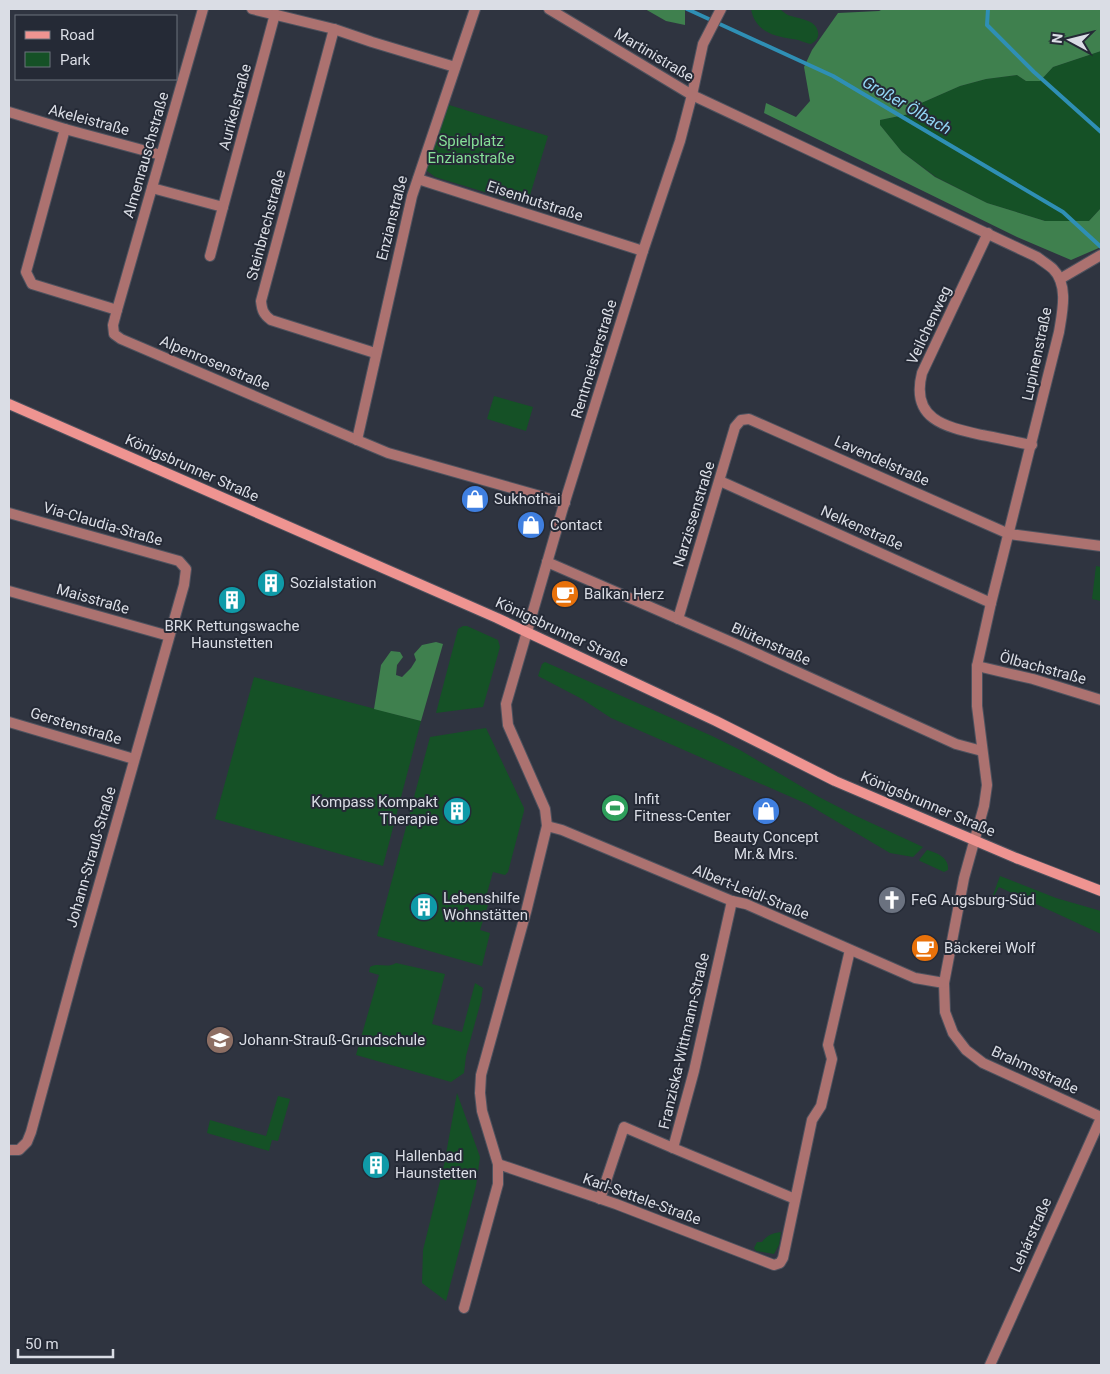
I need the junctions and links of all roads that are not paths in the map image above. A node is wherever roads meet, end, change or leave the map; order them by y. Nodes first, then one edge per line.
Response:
1 (203, 9) edge
2 (252, 9) edge
3 (475, 9) edge
4 (549, 9) edge
5 (719, 12) edge
6 (275, 14) junction
7 (334, 29) junction
8 (455, 67) junction
9 (692, 95) junction
10 (9, 112) edge
11 (65, 130) junction
12 (161, 155) junction
13 (418, 178) junction
14 (152, 188) junction
15 (223, 206) junction
16 (988, 232) junction
17 (643, 251) junction
18 (210, 256) dead end
19 (1101, 256) edge
20 (1060, 279) junction
21 (117, 310) junction
22 (375, 353) junction
23 (9, 404) edge
24 (741, 420) joint
25 (357, 440) junction
26 (1032, 445) junction
27 (720, 481) junction
28 (565, 503) junction
29 (9, 513) edge
30 (1009, 534) junction
31 (1101, 546) edge
32 (547, 562) junction
33 (186, 569) joint
34 (9, 591) edge
35 (991, 603) junction
36 (678, 619) junction
37 (527, 632) junction
38 (170, 636) junction
39 (977, 666) junction
40 (1101, 700) edge
41 (9, 722) edge
42 (982, 751) junction
43 (134, 759) junction
44 (547, 826) junction
45 (974, 840) junction
46 (1101, 891) edge
47 (732, 901) junction
48 (850, 950) junction
49 (944, 983) junction
50 (1101, 1118) edge
51 (673, 1148) junction
52 (14, 1150) edge
53 (498, 1164) junction
54 (600, 1199) junction
55 (795, 1199) junction
56 (464, 1308) dead end
57 (990, 1365) edge

1 - 12 street, Almenrauschstraße
2 - 6 street
3 - 8 street, Enzianstraße
4 - 9 street, Martinistraße
5 - 9 street, Martinistraße
6 - 7 street
6 - 15 street, Aurikelstraße
7 - 8 street
7 - 22 street, Steinbrechstraße
8 - 13 street, Enzianstraße
9 - 16 street
9 - 17 street, Rentmeisterstraße
10 - 11 street, Akeleistraße
11 - 12 street, Akeleistraße
11 - 21 street
12 - 14 street, Almenrauschstraße
13 - 17 street, Eisenhutstraße
13 - 22 street, Enzianstraße
14 - 15 street
14 - 21 street, Almenrauschstraße
15 - 18 street, Aurikelstraße
16 - 20 street
16 - 26 street, Veilchenweg
17 - 28 street, Rentmeisterstraße
19 - 20 street
20 - 26 street, Lupinenstraße
21 - 25 street, Alpenrosenstraße
22 - 25 street, Enzianstraße
23 - 37 main road, Königsbrunner Straße
24 - 27 street, Narzissenstraße
24 - 30 street, Lavendelstraße
25 - 28 street, Alpenrosenstraße
26 - 30 street, Lupinenstraße
27 - 35 street, Nelkenstraße
27 - 36 street, Narzissenstraße
28 - 32 street, Rentmeisterstraße
29 - 33 street, Via-Claudia-Straße
30 - 31 street, Lavendelstraße
30 - 35 street, Lupinenstraße
32 - 36 street, Blütenstraße
32 - 37 street, Rentmeisterstraße
33 - 38 street, Johann-Strauß-Straße
34 - 38 street, Maisstraße
35 - 39 street, Lupinenstraße
36 - 42 street, Blütenstraße
37 - 44 street, Rentmeisterstraße
37 - 45 main road, Königsbrunner Straße
38 - 43 street, Johann-Strauß-Straße
39 - 40 street, Ölbachstraße
39 - 42 street, Lupinenstraße
41 - 43 street, Gerstenstraße
42 - 45 street, Lupinenstraße
43 - 52 street, Johann-Strauß-Straße
44 - 47 street, Albert-Leidl-Straße
44 - 53 street
45 - 46 main road, Königsbrunner Straße
45 - 49 street, Brahmsstraße
47 - 48 street, Albert-Leidl-Straße
47 - 51 street, Franziska-Wittmann-Straße
48 - 49 street, Albert-Leidl-Straße
48 - 55 street
49 - 50 street, Brahmsstraße
50 - 57 street, Lehárstraße
51 - 54 street, Franziska-Wittmann-Straße
51 - 55 street
53 - 54 street, Karl-Settele-Straße
53 - 56 street
54 - 55 street, Karl-Settele-Straße

